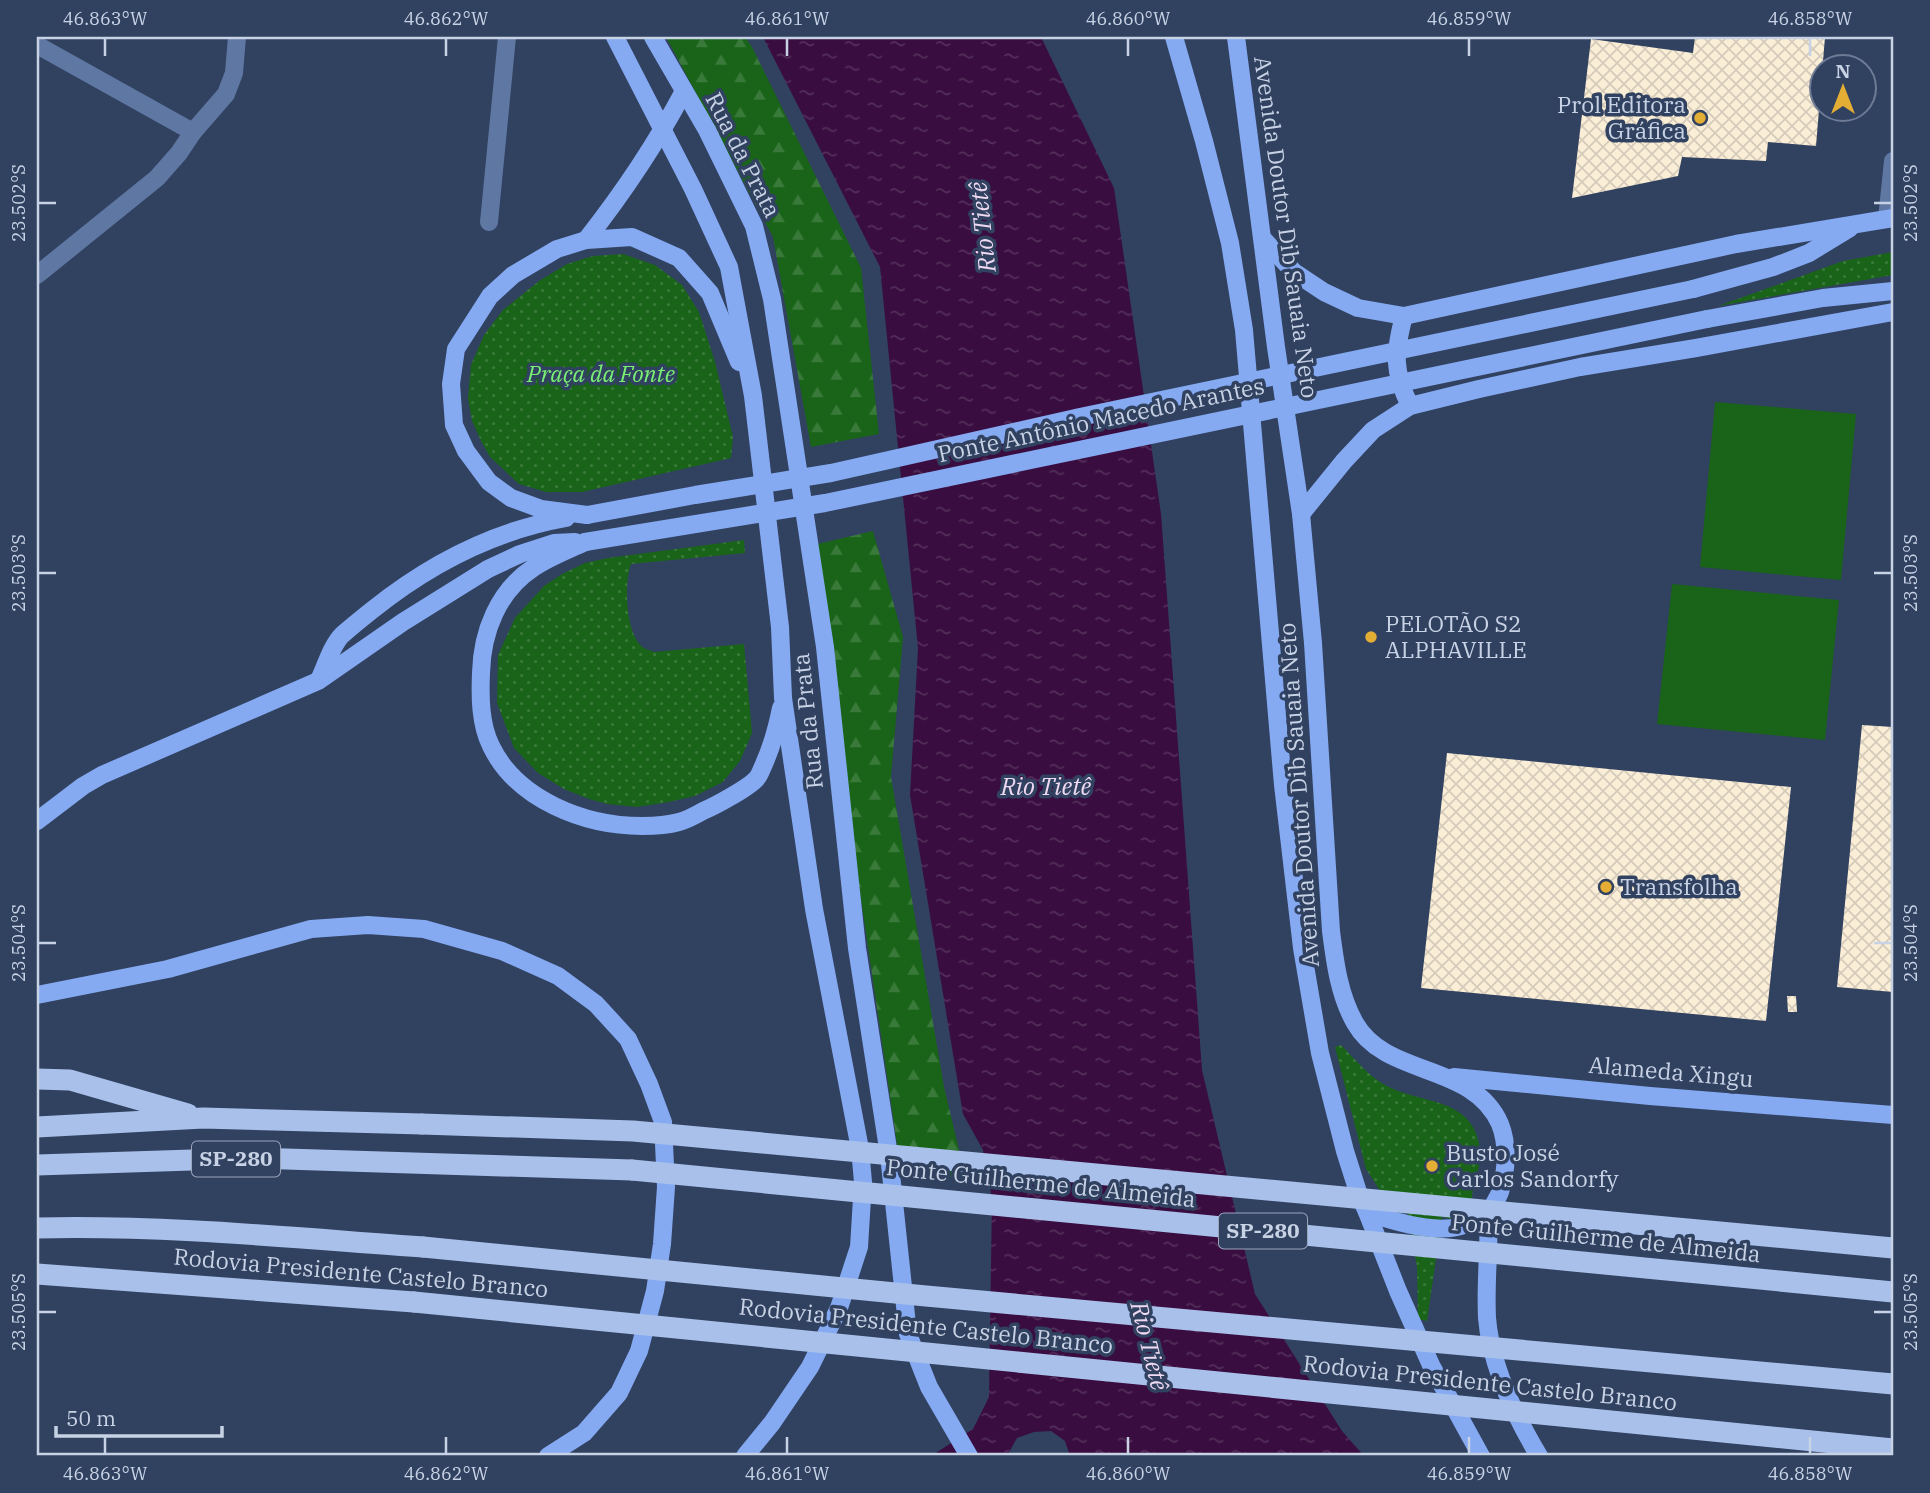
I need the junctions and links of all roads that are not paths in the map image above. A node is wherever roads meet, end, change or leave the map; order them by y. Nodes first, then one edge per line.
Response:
1 (237, 37) edge
2 (507, 37) edge
3 (615, 37) edge
4 (653, 37) edge
5 (1174, 37) edge
6 (1236, 37) edge
7 (37, 45) edge
8 (684, 91) junction
9 (663, 130) junction
10 (193, 132) junction
11 (1893, 161) edge
12 (1890, 219) edge
13 (489, 222) dead end
14 (1856, 224) junction
15 (1263, 239) junction
16 (586, 240) junction
17 (37, 275) edge
18 (1893, 291) edge
19 (1893, 312) edge
20 (1404, 316) junction
21 (753, 396) junction
22 (1410, 406) junction
23 (1301, 514) junction
24 (587, 515) junction
25 (585, 542) junction
26 (318, 681) junction
27 (783, 698) junction
28 (37, 821) edge
29 (37, 995) edge
30 (1445, 1076) junction
31 (37, 1079) edge
32 (1893, 1115) edge
33 (203, 1118) junction
34 (37, 1127) edge
35 (37, 1165) edge
36 (1491, 1211) junction
37 (1367, 1212) junction
38 (37, 1228) edge
39 (1893, 1248) edge
40 (37, 1274) edge
41 (1893, 1292) edge
42 (1893, 1384) edge
43 (1893, 1449) edge
44 (548, 1456) edge
45 (745, 1456) edge
46 (969, 1456) edge
47 (1482, 1456) edge
48 (1539, 1456) edge

1 - 10 street
2 - 13 street
3 - 9 main road, Rua da Prata
4 - 8 main road, Rua da Prata
5 - 37 main road, Avenida Doutor Dib Sauaia Neto
6 - 15 main road, Avenida Doutor Dib Sauaia Neto
7 - 10 street
8 - 9 main road
8 - 46 main road, Rua da Prata
9 - 16 main road
9 - 21 main road, Rua da Prata
10 - 17 street
11 - 12 street
12 - 14 main road
14 - 20 main road
14 - 24 main road, Ponte Antônio Macedo Arantes, bridge
15 - 20 main road
15 - 23 main road, Avenida Doutor Dib Sauaia Neto
16 - 21 main road
16 - 24 main road
18 - 25 main road, Ponte Antônio Macedo Arantes, bridge
19 - 22 main road
20 - 22 main road
21 - 27 main road, Rua da Prata
22 - 23 main road
23 - 30 main road, Avenida Doutor Dib Sauaia Neto
24 - 26 main road, Ponte Antônio Macedo Arantes
25 - 26 main road
25 - 27 main road
26 - 28 main road
27 - 45 main road, Rua da Prata
29 - 44 main road
30 - 32 main road, Alameda Xingu
30 - 36 main road, Avenida Doutor Dib Sauaia Neto
31 - 33 highway
33 - 34 highway
33 - 39 highway, bridge
35 - 41 highway, Ponte Guilherme de Almeida / SP-280, bridge
36 - 37 main road
36 - 48 main road, Avenida Doutor Dib Sauaia Neto
37 - 47 main road
38 - 42 highway, Rodovia Presidente Castelo Branco, bridge
40 - 43 highway, Rodovia Presidente Castelo Branco, bridge

